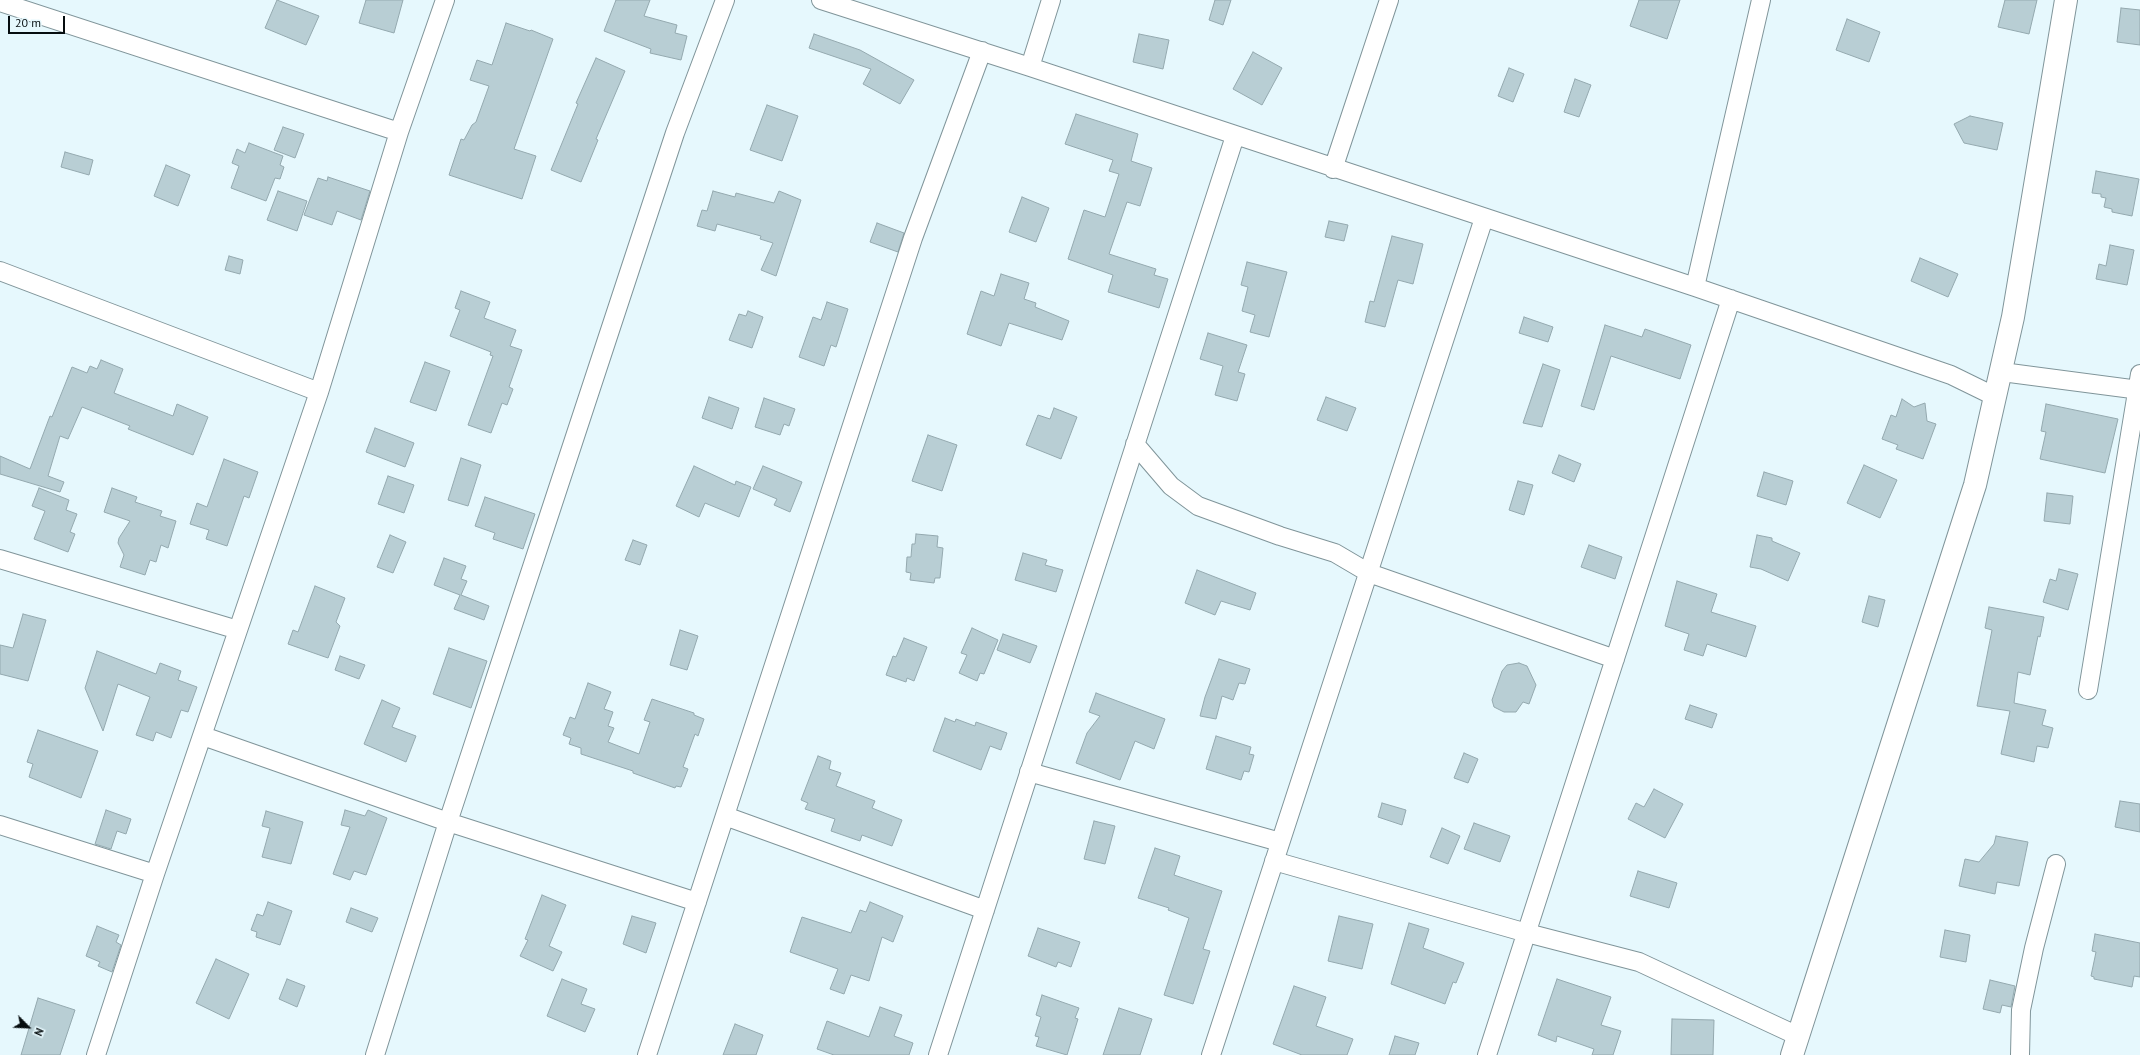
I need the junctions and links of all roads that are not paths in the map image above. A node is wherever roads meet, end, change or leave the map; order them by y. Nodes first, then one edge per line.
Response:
1 (445, 0) edge
2 (725, 0) edge
3 (821, 0) edge
4 (1051, 0) edge
5 (1389, 0) edge
6 (1761, 0) edge
7 (2066, 0) edge
8 (0, 2) edge
9 (982, 52) junction
10 (1030, 67) junction
11 (399, 132) junction
12 (1235, 136) junction
13 (1333, 169) junction
14 (1484, 218) junction
15 (0, 271) edge
16 (1695, 287) junction
17 (1731, 299) junction
18 (2002, 372) junction
19 (2139, 385) edge
20 (320, 392) junction
21 (1996, 397) junction
22 (1135, 444) junction
23 (0, 559) edge
24 (1369, 573) junction
25 (238, 630) junction
26 (1615, 659) junction
27 (2088, 690) dead end
28 (203, 736) junction
29 (1029, 772) junction
30 (725, 816) junction
31 (448, 822) junction
32 (0, 825) edge
33 (1280, 842) junction
34 (1274, 861) junction
35 (2056, 864) dead end
36 (155, 874) junction
37 (696, 902) junction
38 (984, 910) junction
39 (1527, 933) junction
40 (1795, 1045) edge
41 (96, 1055) edge
42 (375, 1055) edge
43 (647, 1055) edge
44 (938, 1055) edge
45 (1211, 1055) edge
46 (1486, 1055) edge
47 (2020, 1055) edge

1 - 11 street
2 - 31 street
3 - 9 street
4 - 10 street
5 - 13 street
6 - 16 street
7 - 18 street
8 - 11 street
9 - 10 street
9 - 30 street
10 - 12 street
11 - 20 street
12 - 13 street
12 - 22 street
13 - 14 street
14 - 16 street
14 - 24 street
15 - 20 street
16 - 17 street
17 - 21 street
17 - 26 street
18 - 19 street
18 - 21 street
19 - 27 street
20 - 25 street
21 - 40 street
22 - 24 street
22 - 29 street
23 - 25 street
24 - 26 street
24 - 33 street
25 - 28 street
26 - 39 street
28 - 31 street
28 - 36 street
29 - 33 street
29 - 38 street
30 - 37 street
30 - 38 street
31 - 37 street
31 - 42 street
32 - 36 street
33 - 34 street
34 - 39 street
34 - 45 street
35 - 47 street
36 - 41 street
37 - 43 street
38 - 44 street
39 - 40 street
39 - 46 street

